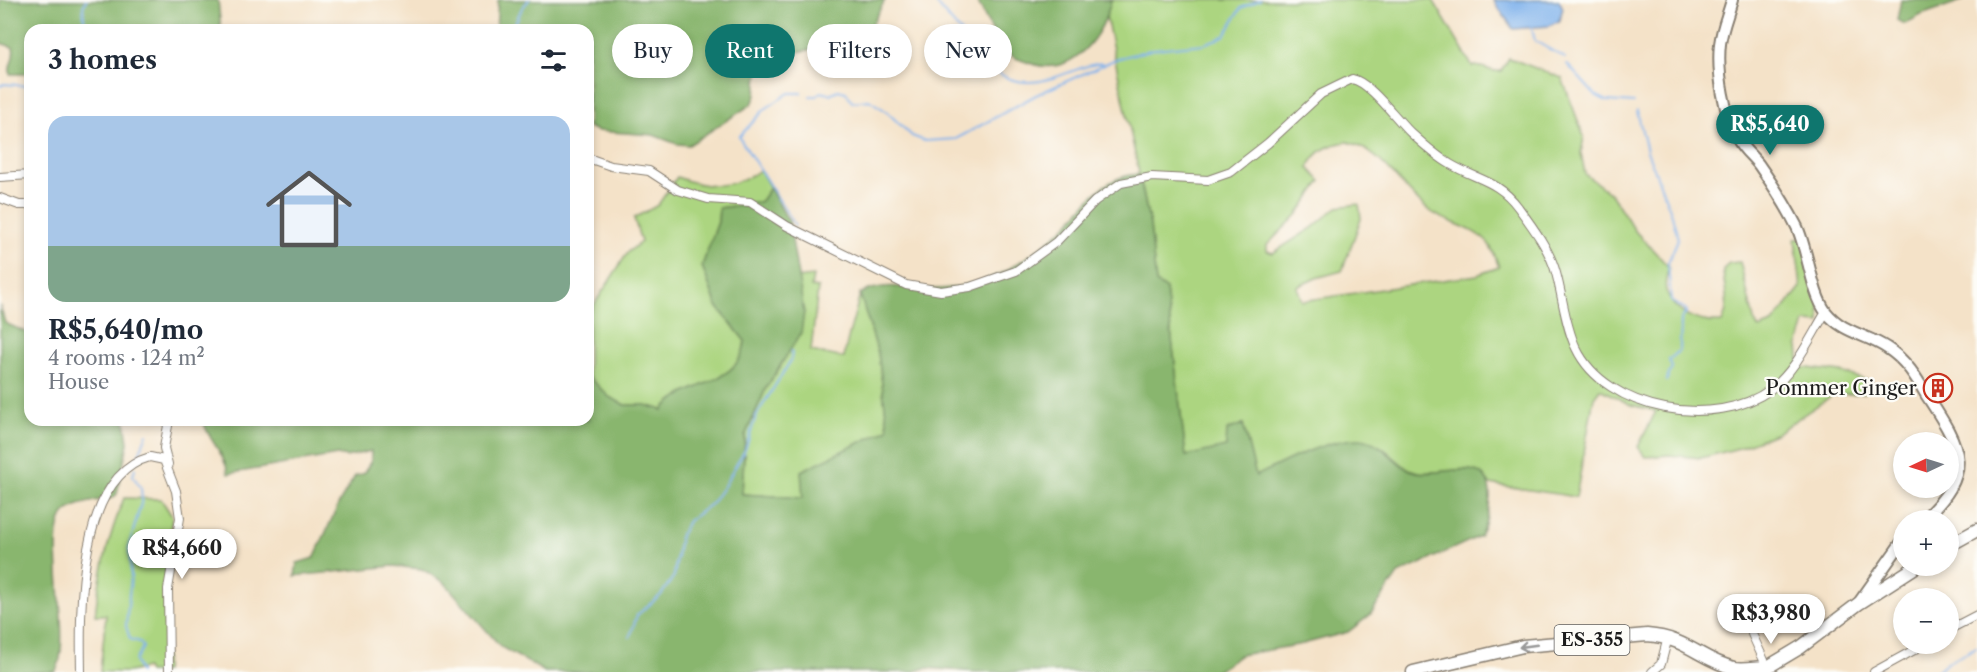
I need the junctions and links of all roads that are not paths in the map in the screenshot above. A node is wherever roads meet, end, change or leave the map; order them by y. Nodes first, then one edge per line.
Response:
1 (1732, 0) edge
2 (594, 160) edge
3 (24, 175) edge
4 (0, 177) edge
5 (0, 198) edge
6 (24, 205) edge
7 (1826, 312) junction
8 (168, 426) edge
9 (176, 491) junction
10 (1934, 510) edge
11 (1977, 530) edge
12 (1959, 540) edge
13 (1893, 555) edge
14 (1901, 576) edge
15 (1858, 604) junction
16 (1977, 615) edge
17 (1959, 624) edge
18 (1752, 634) dead end
19 (1668, 637) junction
20 (1907, 654) edge
21 (1727, 669) edge
22 (1765, 670) edge
23 (81, 672) edge
24 (169, 672) edge
25 (1413, 672) edge
26 (1652, 672) edge
27 (1874, 672) edge

1 - 7 street
2 - 7 street
3 - 4 street
5 - 6 street
7 - 10 street
8 - 9 street
9 - 23 street
9 - 24 street
11 - 12 main road
13 - 15 street
14 - 15 main road
15 - 22 main road
16 - 17 street
18 - 22 street
19 - 21 main road, ES-355
19 -> 25 main road, ES-355
19 - 26 street
20 - 27 street
21 - 22 main road, ES-355

